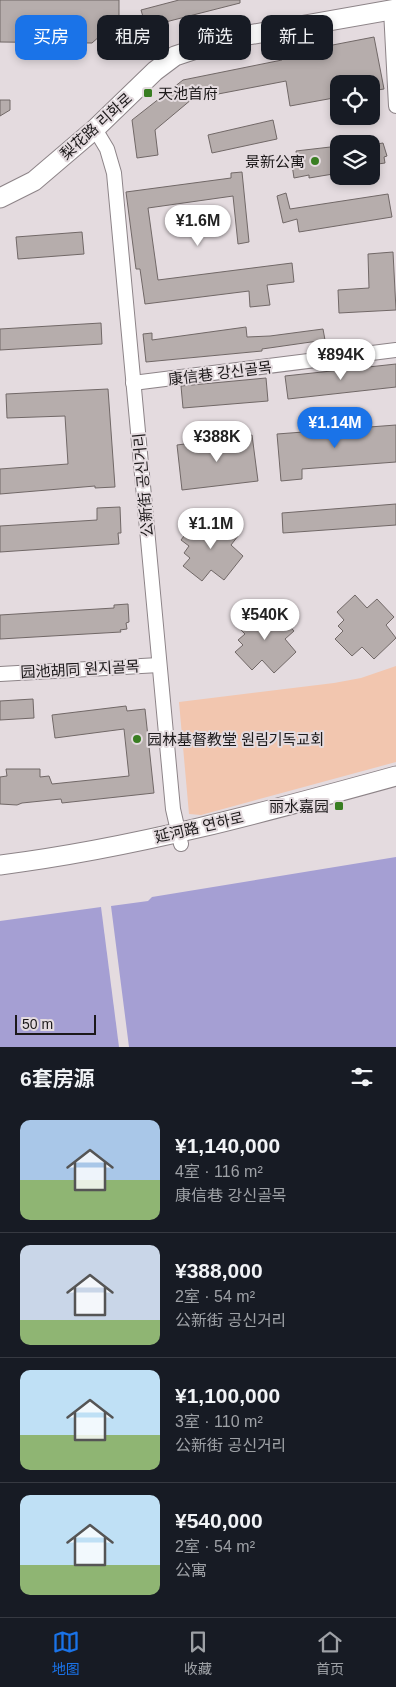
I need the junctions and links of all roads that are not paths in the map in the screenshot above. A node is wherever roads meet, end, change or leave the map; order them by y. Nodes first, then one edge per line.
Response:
1 (394, 9) edge
2 (396, 106) edge
3 (95, 129) junction
4 (0, 198) edge
5 (396, 350) edge
6 (133, 383) junction
7 (159, 665) junction
8 (0, 674) edge
9 (396, 776) edge
10 (396, 787) edge
11 (179, 838) junction
12 (0, 865) edge
13 (0, 874) edge

1 - 2 street
1 - 3 main road, 梨花路 리화로
3 - 4 main road, 梨花路 리화로
3 - 6 street, 公新街 공신거리
5 - 6 street, 康信巷 강신골목
6 - 7 street, 公新街 공신거리
7 - 8 street, 园池胡同 원지골목
7 - 11 street, 公新街 공신거리
9 - 11 main road, 延河路 연하로
10 - 11 main road, 延河路 연하로
11 - 12 main road, 延河路 연하로
11 - 13 main road, 延河路 연하로

